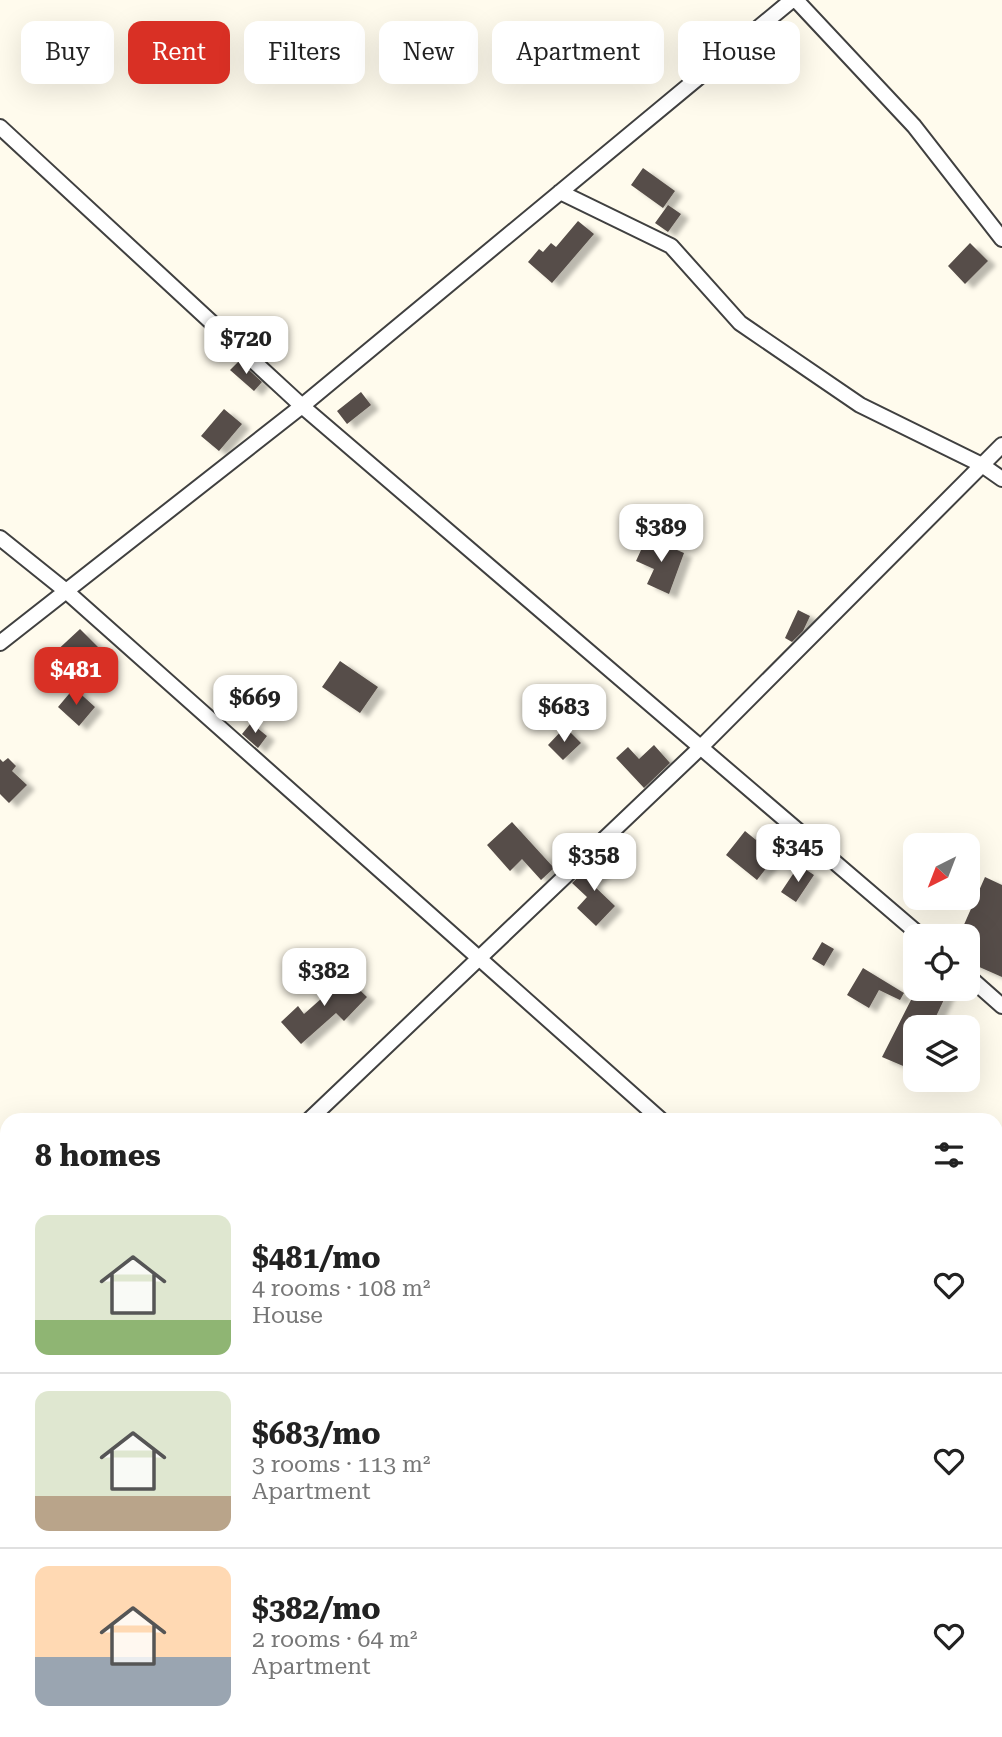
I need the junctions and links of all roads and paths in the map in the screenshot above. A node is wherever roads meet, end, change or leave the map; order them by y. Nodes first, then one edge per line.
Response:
1 (794, 0) edge
2 (0, 127) edge
3 (560, 192) junction
4 (1002, 239) edge
5 (302, 406) junction
6 (1002, 445) edge
7 (982, 465) junction
8 (1002, 479) edge
9 (0, 538) edge
10 (66, 591) junction
11 (0, 643) edge
12 (701, 747) junction
13 (907, 924) edge
14 (479, 958) junction
15 (980, 987) edge
16 (1002, 1006) edge
17 (316, 1113) edge
18 (654, 1113) edge

1 - 3 street
1 - 4 street
2 - 5 street
3 - 5 street
3 - 7 street
5 - 10 street
5 - 12 street
6 - 7 street
7 - 8 street
7 - 12 street
9 - 10 street
10 - 11 street
10 - 14 street
12 - 13 street
12 - 14 street
14 - 17 street
14 - 18 street
15 - 16 street

